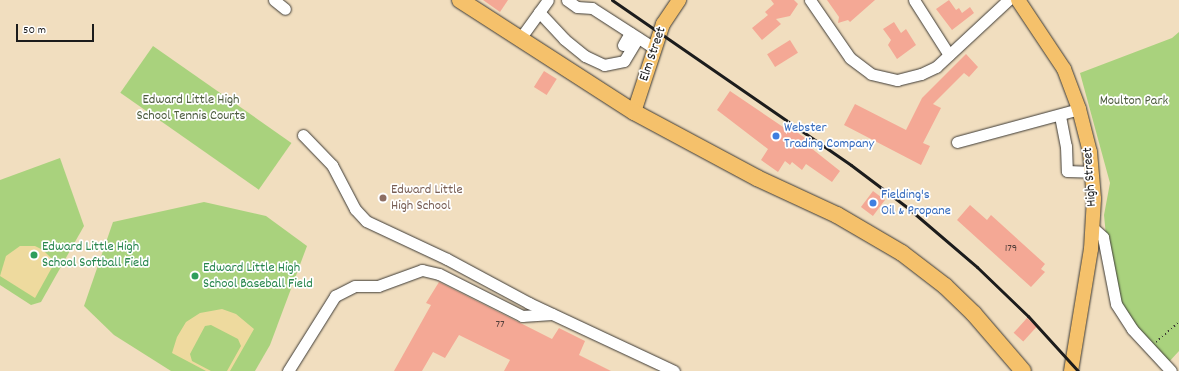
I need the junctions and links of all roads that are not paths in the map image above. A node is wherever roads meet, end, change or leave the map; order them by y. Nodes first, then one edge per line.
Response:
1 (274, 0) edge
2 (460, 0) edge
3 (548, 0) edge
4 (567, 0) edge
5 (679, 0) edge
6 (810, 0) edge
7 (914, 0) edge
8 (1008, 0) edge
9 (1018, 0) edge
10 (285, 9) dead end
11 (539, 12) junction
12 (634, 36) junction
13 (519, 40) junction
14 (654, 48) junction
15 (949, 55) junction
16 (612, 63) junction
17 (1079, 109) junction
18 (634, 112) junction
19 (1060, 116) junction
20 (303, 135) dead end
21 (957, 142) dead end
22 (1092, 172) junction
23 (1092, 227) junction
24 (552, 314) junction
25 (288, 371) edge
26 (674, 371) edge
27 (1023, 371) edge
28 (1071, 371) edge
29 (1171, 371) edge

1 - 10 street
2 - 13 highway
3 - 11 street
4 - 12 street
5 - 14 main road, Elm Street
6 - 15 street
7 - 15 street
8 - 15 street
9 - 17 main road, High Street
11 - 13 street
11 - 16 street
12 - 14 street
12 - 16 street
12 - 16 street
13 - 18 highway
14 - 18 main road, Elm Street
17 - 19 street
17 - 22 main road, High Street
18 - 27 highway
19 - 21 street
19 - 22 street
20 - 24 street
22 - 23 main road, High Street
23 - 28 main road, High Street
23 - 29 street
24 - 25 street
24 - 26 street

